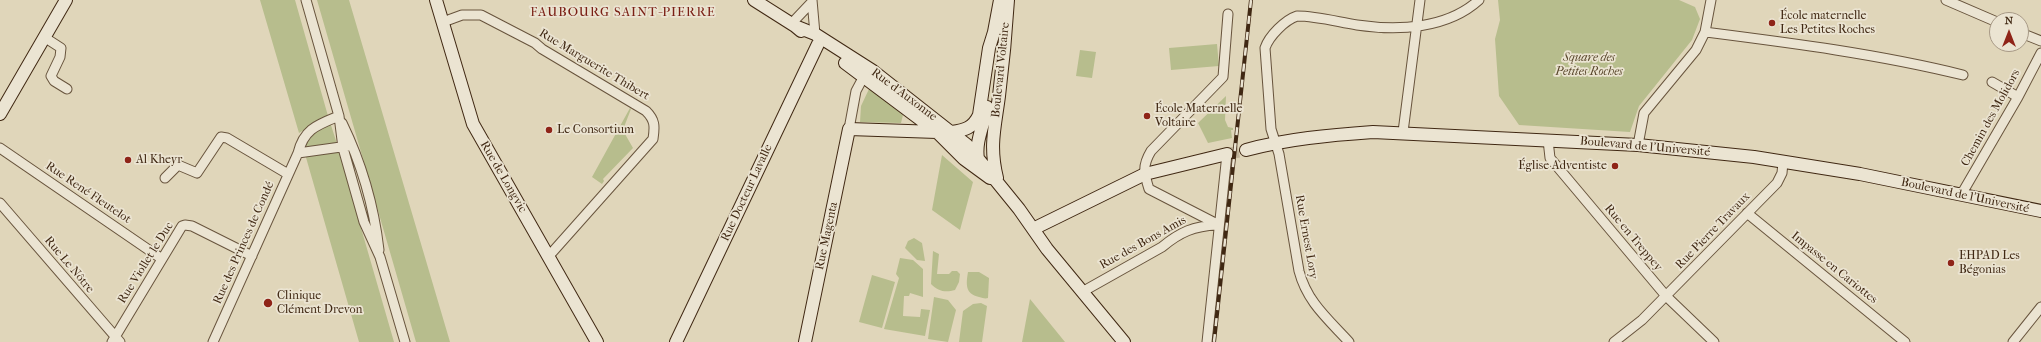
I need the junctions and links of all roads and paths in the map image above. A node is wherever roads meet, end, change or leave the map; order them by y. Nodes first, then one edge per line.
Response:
1 (66, 0) edge
2 (306, 0) edge
3 (436, 0) edge
4 (754, 0) edge
5 (1000, 0) edge
6 (1008, 0) edge
7 (1420, 0) edge
8 (1479, 0) edge
9 (1711, 0) edge
10 (1946, 0) edge
11 (811, 1) edge
12 (1228, 14) dead end
13 (1989, 19) edge
14 (443, 22) junction
15 (794, 24) junction
16 (1417, 27) junction
17 (994, 32) junction
18 (1705, 32) junction
19 (44, 37) junction
20 (2029, 37) edge
21 (816, 39) junction
22 (2041, 42) edge
23 (2041, 53) edge
24 (1963, 75) dead end
25 (864, 76) junction
26 (1992, 82) dead end
27 (67, 89) dead end
28 (2018, 97) junction
29 (914, 108) junction
30 (0, 114) edge
31 (339, 116) junction
32 (849, 129) junction
33 (895, 130) junction
34 (937, 132) junction
35 (952, 132) junction
36 (1403, 132) junction
37 (992, 139) junction
38 (1548, 140) junction
39 (1275, 144) junction
40 (353, 145) junction
41 (950, 145) junction
42 (1638, 145) junction
43 (0, 148) edge
44 (343, 148) junction
45 (975, 150) junction
46 (1246, 150) tunnel mouth
47 (298, 154) junction
48 (1227, 154) joint
49 (1783, 162) junction
50 (980, 172) junction
51 (288, 174) junction
52 (1145, 174) junction
53 (166, 178) dead end
54 (998, 183) junction
55 (1961, 195) junction
56 (0, 203) edge
57 (2041, 211) edge
58 (1747, 213) junction
59 (1219, 225) junction
60 (1033, 228) junction
61 (252, 256) junction
62 (548, 256) junction
63 (380, 257) junction
64 (162, 259) junction
65 (1082, 292) junction
66 (1666, 296) junction
67 (2041, 307) edge
68 (116, 340) edge
69 (213, 342) edge
70 (404, 342) edge
71 (597, 342) edge
72 (676, 342) edge
73 (805, 342) edge
74 (1124, 342) edge
75 (1206, 342) edge
76 (1349, 342) edge
77 (1614, 342) edge
78 (1714, 342) edge
79 (1905, 342) edge
80 (2013, 342) edge

1 - 19 main road
2 - 31 street
3 - 14 main road, Rue de Longvic
4 - 15 main road, Rue d'Auxonne
5 - 17 main road, Boulevard Voltaire
6 - 37 main road, Boulevard Voltaire
7 - 16 street
8 - 16 street
9 - 18 street
10 - 13 street
11 - 15 street
11 - 21 street
12 - 52 street
14 - 62 main road, Rue de Longvic
14 - 62 street, Rue Marguerite Thibert
15 - 21 main road, Rue d'Auxonne
16 - 36 street
16 - 39 street, Rue Ernest Lory
17 - 35 main road, Boulevard Voltaire
17 - 45 main road, Boulevard Voltaire
18 - 24 street
18 - 42 street
19 - 27 street
19 - 30 main road
20 - 22 street
21 - 25 main road, Rue d'Auxonne
21 - 29 main road, Rue d'Auxonne
21 - 72 main road, Rue Docteur Lavalle
23 - 28 street, Chemin des Molidors
25 - 29 main road, Rue d'Auxonne
25 - 32 street
26 - 28 street
28 - 55 street, Chemin des Molidors
29 - 33 main road
29 - 34 main road, Rue d'Auxonne
29 - 35 main road, Rue d'Auxonne
31 - 40 street
31 - 44 street
31 - 47 street, Rue des Princes de Condé
32 - 33 main road
32 - 73 main road, Rue Magenta
33 - 34 main road
34 - 41 main road, Rue d'Auxonne
35 - 45 main road, Rue d'Auxonne
36 - 38 main road, Boulevard de l'Université
36 - 39 main road, Boulevard de l'Université
37 - 45 main road
37 - 54 main road, Boulevard Voltaire
38 - 42 main road, Boulevard de l'Université
38 - 66 street, Rue en Treppey
39 - 46 main road, Boulevard de l'Université
39 - 76 street, Rue Ernest Lory
40 - 44 street
40 - 63 street
41 - 45 main road
41 - 50 main road, Rue d'Auxonne
42 - 49 main road, Boulevard de l'Université
43 - 64 street, Rue René Fleutelot
44 - 47 street
44 - 63 street
45 - 50 main road, Boulevard Voltaire
45 - 54 main road, Rue d'Auxonne
47 - 51 street, Rue des Princes de Condé
48 - 52 main road
48 - 59 street
49 - 55 main road, Boulevard de l'Université
49 - 58 street, Rue Pierre Travaux
50 - 54 main road, Rue d'Auxonne
51 - 53 street
51 - 61 street, Rue des Princes de Condé
52 - 59 street
52 - 60 main road
54 - 60 main road, Rue d'Auxonne
55 - 57 main road, Boulevard de l'Université
56 - 68 street, Rue Le Nôtre
58 - 66 street, Rue Pierre Travaux
58 - 79 street, Impasse en Cariottes
59 - 65 street, Rue des Bons Amis
59 - 75 street
60 - 65 main road, Rue d'Auxonne
61 - 64 street, Rue Viollet le Duc
61 - 69 street, Rue des Princes de Condé
62 - 71 main road, Rue de Longvic
63 - 70 street
64 - 68 street, Rue Viollet le Duc
65 - 74 main road, Rue d'Auxonne
66 - 77 street, Rue Pierre Travaux
66 - 78 street, Rue en Treppey
67 - 80 street

